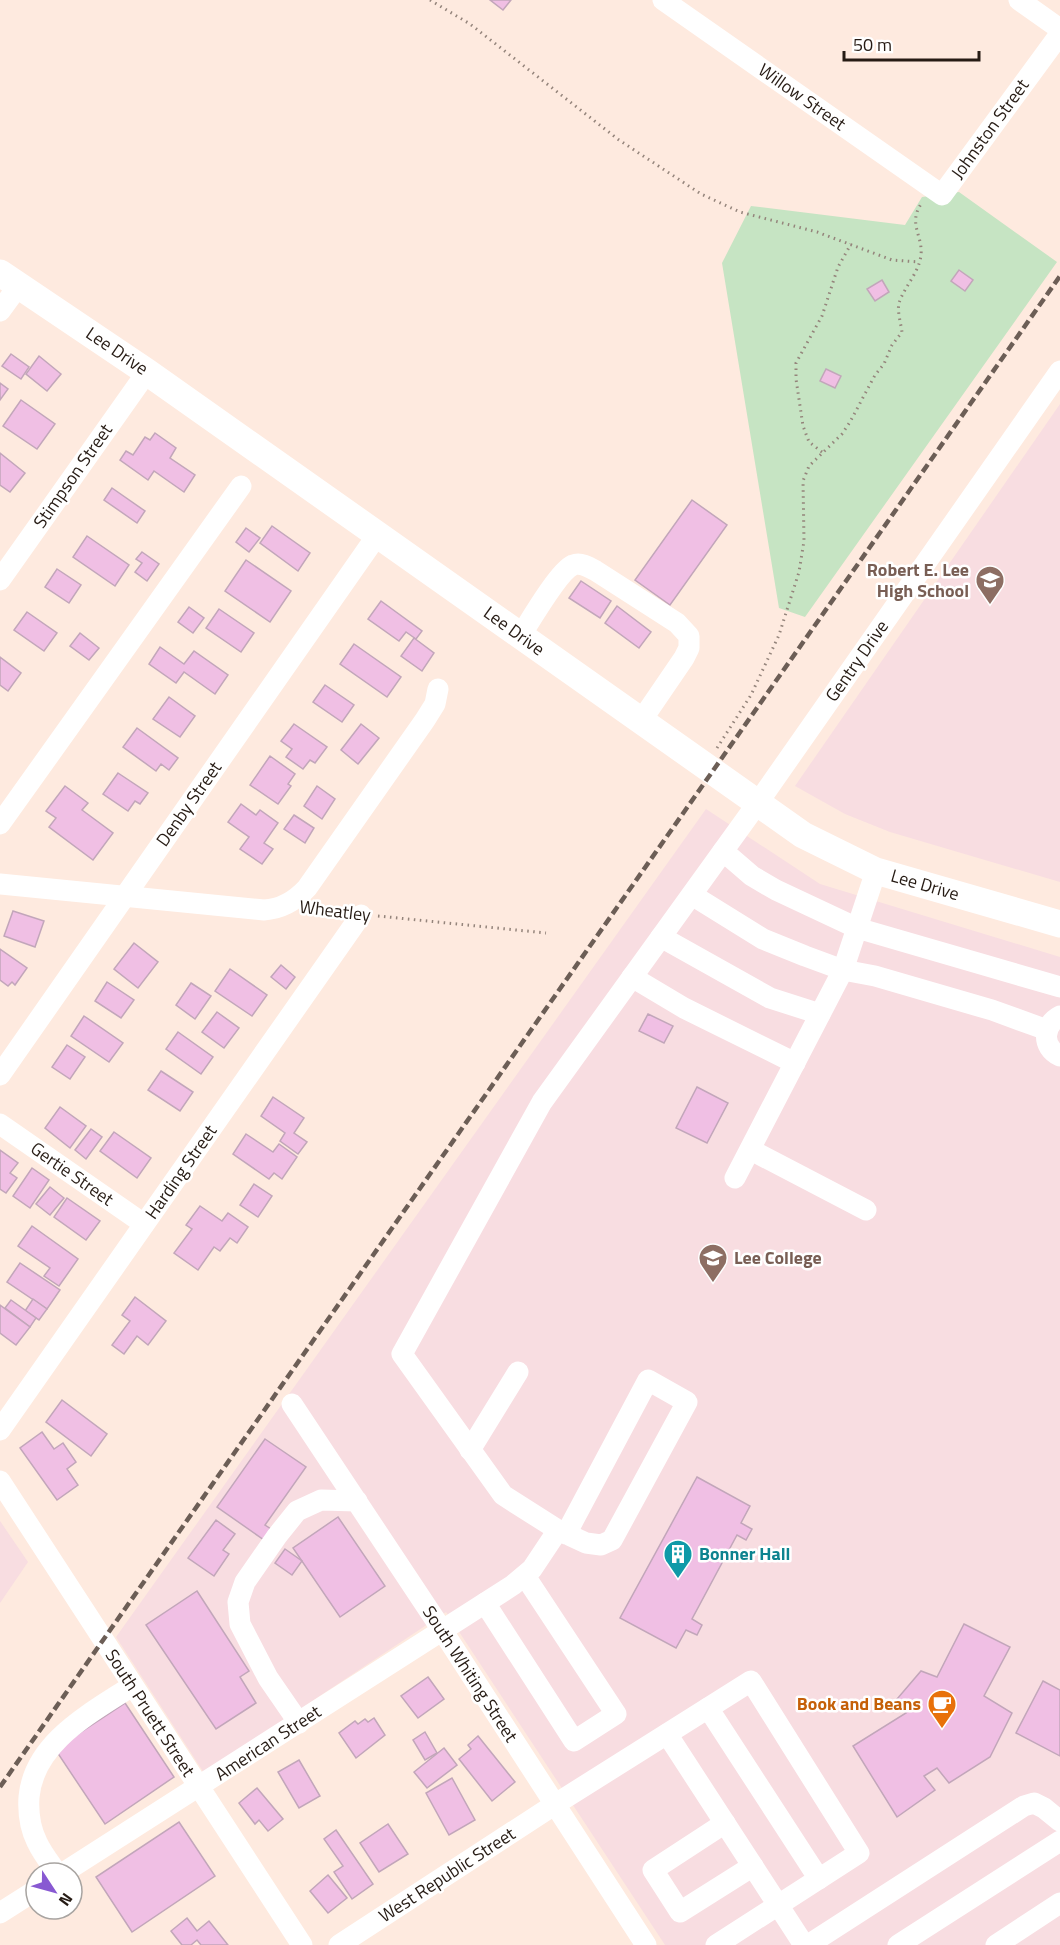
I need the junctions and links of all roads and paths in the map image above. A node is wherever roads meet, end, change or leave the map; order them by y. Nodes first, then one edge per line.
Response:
1 (430, 0) edge
2 (663, 0) edge
3 (1019, 0) edge
4 (1060, 29) edge
5 (1060, 34) edge
6 (937, 191) junction
7 (851, 244) junction
8 (919, 262) junction
9 (9, 279) edge
10 (0, 311) edge
11 (1060, 371) edge
12 (147, 372) junction
13 (822, 452) junction
14 (242, 486) dead end
15 (378, 534) junction
16 (0, 580) edge
17 (521, 635) junction
18 (438, 689) dead end
19 (641, 721) junction
20 (705, 767) junction
21 (757, 804) junction
22 (0, 824) edge
23 (723, 851) junction
24 (876, 872) junction
25 (0, 884) edge
26 (692, 895) junction
27 (124, 897) junction
28 (285, 905) junction
29 (361, 915) junction
30 (1060, 924) edge
31 (857, 927) junction
32 (546, 933) dead end
33 (661, 937) junction
34 (843, 970) junction
35 (632, 977) junction
36 (1060, 987) edge
37 (820, 1014) junction
38 (1053, 1023) edge
39 (1060, 1056) edge
40 (795, 1063) junction
41 (0, 1075) edge
42 (0, 1124) edge
43 (751, 1150) junction
44 (735, 1178) dead end
45 (866, 1210) dead end
46 (144, 1224) junction
47 (518, 1372) dead end
48 (292, 1404) dead end
49 (0, 1430) edge
50 (470, 1450) junction
51 (0, 1480) edge
52 (357, 1501) junction
53 (562, 1532) junction
54 (525, 1576) junction
55 (485, 1603) junction
56 (442, 1630) junction
57 (132, 1686) junction
58 (708, 1708) junction
59 (299, 1723) junction
60 (667, 1734) junction
61 (199, 1788) junction
62 (554, 1805) junction
63 (1060, 1821) edge
64 (725, 1823) junction
65 (1060, 1841) edge
66 (49, 1861) edge
67 (82, 1861) edge
68 (753, 1866) junction
69 (819, 1879) junction
70 (24, 1898) edge
71 (1060, 1902) edge
72 (778, 1905) junction
73 (0, 1913) edge
74 (302, 1945) edge
75 (339, 1945) edge
76 (646, 1945) edge
77 (716, 1945) edge
78 (806, 1945) edge
79 (898, 1945) edge
80 (996, 1945) edge

1 - 7 path
2 - 6 street, Willow Street
3 - 4 street
5 - 6 street, Johnston Street
6 - 8 path
7 - 8 path
7 - 13 path
8 - 13 path
9 - 10 street
9 - 12 main road, Lee Drive
11 - 21 street, Gentry Drive
12 - 15 main road, Lee Drive
12 - 16 street, Stimpson Street
13 - 20 path
14 - 22 street
15 - 17 main road, Lee Drive
15 - 27 street, Denby Street
17 - 19 main road, Lee Drive
17 - 19 street
18 - 28 street
19 - 20 main road, Lee Drive
20 - 21 main road, Lee Drive
21 - 23 street, Gentry Drive
21 - 24 main road, Lee Drive
23 - 26 street, Gentry Drive
23 - 31 street
24 - 30 main road, Lee Drive
24 - 31 street
25 - 27 street, Wheatley
26 - 33 street, Gentry Drive
26 - 34 street
27 - 28 street, Wheatley
27 - 41 street, Denby Street
28 - 29 path, Wheatley
29 - 32 path, Wheatley
29 - 46 street, Harding Street
31 - 34 street
31 - 36 street
33 - 35 street, Gentry Drive
33 - 37 street
34 - 37 street
34 - 38 street
35 - 40 street
35 - 50 street, Gentry Drive
37 - 40 street
38 - 39 street
40 - 43 street
42 - 46 street, Gertie Street
43 - 44 street
43 - 45 street
46 - 49 street, Harding Street
47 - 50 street
48 - 52 street, South Whiting Street
50 - 53 street
51 - 57 street, South Pruett Street
52 - 56 street, South Whiting Street
52 - 59 street
53 - 53 street, American Street
53 - 54 street, American Street
54 - 55 street, American Street
54 - 55 street
55 - 56 street, American Street
56 - 59 street, American Street
56 - 62 street, South Whiting Street
57 - 61 street, South Pruett Street
57 - 66 street
58 - 60 street, West Republic Street
58 - 69 street
58 - 69 street, West Republic Street
59 - 61 street, American Street
60 - 62 street, West Republic Street
60 - 64 street
61 - 67 street, American Street
61 - 74 street, South Pruett Street
62 - 75 street, West Republic Street
62 - 76 street, South Whiting Street
63 - 78 street
64 - 68 street
64 - 68 street
65 - 79 street
68 - 72 street
69 - 72 street
70 - 73 street
71 - 80 street
72 - 77 street
72 - 78 street

